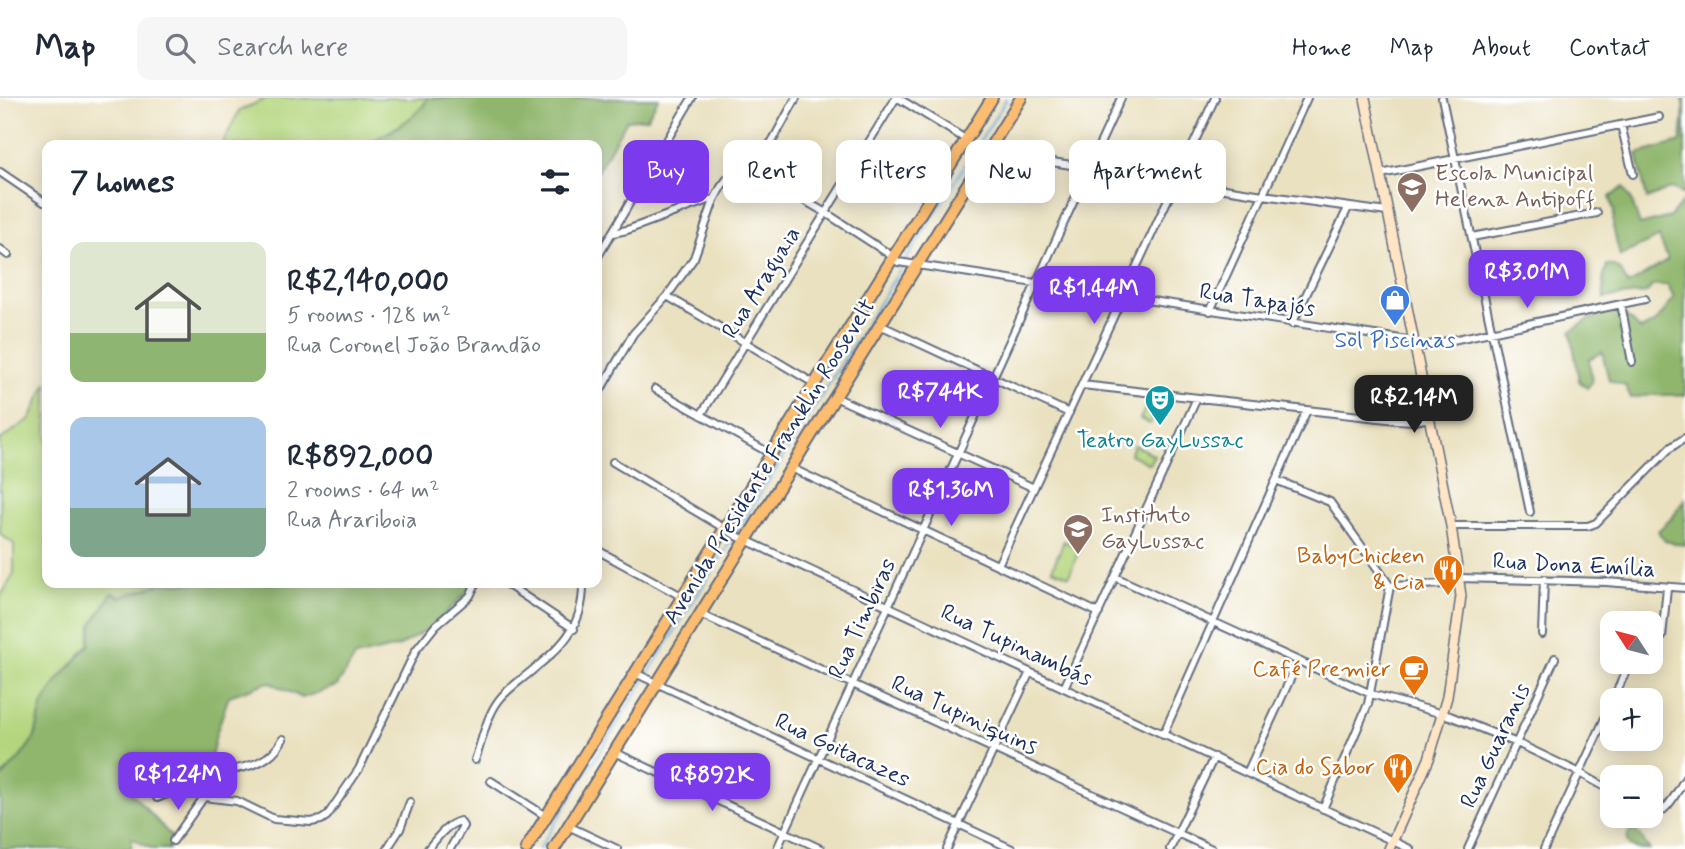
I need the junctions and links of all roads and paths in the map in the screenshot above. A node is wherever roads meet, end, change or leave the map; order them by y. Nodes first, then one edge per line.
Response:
1 (692, 98) edge
2 (796, 98) edge
3 (897, 98) edge
4 (992, 98) edge
5 (1021, 98) edge
6 (1121, 98) edge
7 (1215, 98) edge
8 (1307, 98) edge
9 (1365, 98) edge
10 (1443, 98) edge
11 (1659, 117) dead end
12 (1621, 125) junction
13 (967, 139) junction
14 (774, 140) edge
15 (995, 140) edge
16 (1102, 140) edge
17 (1196, 140) edge
18 (1455, 159) junction
19 (0, 172) edge
20 (1381, 174) junction
21 (1633, 174) dead end
22 (723, 185) edge
23 (965, 187) edge
24 (1226, 189) edge
25 (1263, 195) junction
26 (714, 200) junction
27 (42, 201) edge
28 (809, 203) edge
29 (1073, 203) edge
30 (1166, 203) edge
31 (1348, 208) junction
32 (1387, 212) junction
33 (826, 213) junction
34 (1597, 213) dead end
35 (613, 233) junction
36 (1472, 237) junction
37 (0, 249) edge
38 (602, 250) edge
39 (8, 255) dead end
40 (895, 260) junction
41 (913, 265) junction
42 (1036, 284) junction
43 (667, 296) junction
44 (1122, 297) junction
45 (1645, 299) dead end
46 (1622, 304) junction
47 (1210, 311) junction
48 (1292, 324) junction
49 (880, 325) junction
50 (1492, 331) junction
51 (746, 343) junction
52 (1414, 345) junction
53 (1632, 362) dead end
54 (993, 378) junction
55 (815, 384) junction
56 (1082, 385) junction
57 (602, 387) edge
58 (655, 389) dead end
59 (835, 397) junction
60 (1197, 398) junction
61 (1307, 410) junction
62 (1069, 413) junction
63 (701, 415) junction
64 (1429, 418) junction
65 (1685, 438) edge
66 (958, 453) junction
67 (771, 454) junction
68 (613, 463) dead end
69 (791, 468) junction
70 (1276, 480) junction
71 (1034, 488) junction
72 (1530, 512) dead end
73 (1451, 526) junction
74 (923, 530) junction
75 (727, 531) junction
76 (742, 538) junction
77 (602, 553) edge
78 (998, 565) junction
79 (1115, 577) junction
80 (1460, 578) junction
81 (1544, 579) junction
82 (1390, 586) junction
83 (474, 588) edge
84 (512, 588) edge
85 (583, 588) edge
86 (1667, 588) junction
87 (1685, 588) edge
88 (683, 597) junction
89 (888, 606) junction
90 (1099, 613) junction
91 (701, 614) junction
92 (1213, 622) junction
93 (1663, 626) edge
94 (574, 629) junction
95 (1542, 634) dead end
96 (1555, 658) dead end
97 (1298, 662) junction
98 (1030, 672) junction
99 (646, 679) junction
100 (853, 684) junction
101 (1065, 688) junction
102 (1371, 694) junction
103 (1444, 714) junction
104 (1600, 728) edge
105 (1163, 735) junction
106 (283, 739) dead end
107 (1517, 743) junction
108 (994, 749) junction
109 (614, 752) junction
110 (1214, 757) junction
111 (818, 758) junction
112 (475, 760) dead end
113 (1247, 773) junction
114 (1580, 773) junction
115 (1685, 779) edge
116 (491, 781) dead end
117 (1600, 784) edge
118 (206, 786) junction
119 (204, 797) junction
120 (157, 798) dead end
121 (410, 802) dead end
122 (1324, 809) junction
123 (1663, 809) edge
124 (547, 817) junction
125 (958, 824) junction
126 (568, 826) junction
127 (785, 832) junction
128 (1178, 833) junction
129 (173, 841) dead end
130 (1391, 845) edge
131 (387, 849) edge
132 (428, 849) edge
133 (450, 849) edge
134 (526, 849) edge
135 (554, 849) edge
136 (617, 849) edge
137 (777, 849) edge
138 (821, 849) edge
139 (947, 849) edge
140 (1012, 849) edge
141 (1170, 849) edge
142 (1212, 849) edge
143 (1410, 849) edge
144 (1468, 849) edge
145 (1544, 849) edge

1 - 35 street
2 - 14 street
3 - 13 street
3 - 33 street, Rua Araguaia
4 - 13 main road, Avenida Presidente Franklin Roosevelt
5 - 15 main road, Avenida Presidente Franklin Roosevelt
6 - 16 street, Rua Timbiras
7 - 17 street
8 - 25 street
9 - 20 main road
10 - 18 street
11 - 12 street
12 - 18 street
12 - 21 street
13 - 40 main road, Avenida Presidente Franklin Roosevelt
18 - 20 street
18 - 36 street
19 - 27 street
20 - 32 main road
22 - 26 street
23 - 41 main road, Avenida Presidente Franklin Roosevelt
24 - 25 street
25 - 31 street
25 - 47 street
26 - 35 street
26 - 43 street
28 - 33 street, Rua Tapajós
29 - 42 street, Rua Timbiras
30 - 44 street
31 - 32 street
31 - 48 street
32 - 52 main road
33 - 40 street, Rua Tapajós
33 - 51 street, Rua Araguaia
34 - 36 street
35 - 38 street
36 - 50 street
37 - 39 street
40 - 41 street, Rua Tapajós
40 - 55 main road, Avenida Presidente Franklin Roosevelt
41 - 42 street, Rua Tapajós
41 - 49 main road, Avenida Presidente Franklin Roosevelt
42 - 44 street, Rua Tapajós
42 - 54 street, Rua Timbiras
43 - 51 street
43 - 57 street
44 - 47 street, Rua Tapajós
44 - 56 street
45 - 46 street
46 - 50 street
46 - 53 street
47 - 48 street, Rua Tapajós
48 - 52 street, Rua Tapajós
49 - 54 street
49 - 59 main road, Avenida Presidente Franklin Roosevelt
50 - 52 street
50 - 72 street
51 - 55 street
51 - 63 street, Rua Araguaia
52 - 64 main road
54 - 62 street
54 - 66 street, Rua Timbiras
55 - 67 main road, Avenida Presidente Franklin Roosevelt
56 - 60 street
56 - 62 street
58 - 63 street
59 - 66 street
59 - 69 main road, Avenida Presidente Franklin Roosevelt
60 - 61 street
60 - 79 street
61 - 64 street
61 - 70 street
62 - 71 street
63 - 67 street
64 - 73 main road
65 - 73 street
66 - 71 street
66 - 74 street, Rua Timbiras
67 - 75 main road, Avenida Presidente Franklin Roosevelt
68 - 75 street, Rua Tupinambás
69 - 74 street
69 - 76 main road, Avenida Presidente Franklin Roosevelt
70 - 82 street
70 - 92 street
71 - 78 street
73 - 80 main road
74 - 78 street
74 - 89 street, Rua Timbiras
75 - 76 street, Rua Tupinambás
75 - 88 main road, Avenida Presidente Franklin Roosevelt
76 - 89 street, Rua Tupinambás
76 - 91 main road, Avenida Presidente Franklin Roosevelt
77 - 88 street
78 - 90 street
79 - 90 street
79 - 92 street
80 - 81 street, Rua Dona Emília
80 - 82 street, Rua Dona Emília
80 - 103 main road
81 - 86 street, Rua Dona Emília
81 - 95 street
82 - 102 street
83 - 119 street
84 - 94 street
85 - 94 street
86 - 87 street, Rua Dona Emília
86 - 93 street
88 - 99 main road, Avenida Presidente Franklin Roosevelt
89 - 98 street, Rua Tupinambás
89 - 100 street, Rua Timbiras
90 - 101 street
91 - 99 main road, Avenida Presidente Franklin Roosevelt
91 - 100 street, Rua Tupiniquins
92 - 97 street
92 - 105 street
94 - 112 street
96 - 107 street, Rua Guaranis
97 - 102 street
97 - 113 street
98 - 101 street, Rua Tupinambás
98 - 108 street
99 - 109 main road, Avenida Presidente Franklin Roosevelt
99 - 111 street, Rua Goitacazes
99 - 124 main road, Avenida Presidente Franklin Roosevelt
100 - 108 street, Rua Tupiniquins
100 - 111 street, Rua Timbiras
101 - 105 street, Rua Tupinambás
102 - 103 street
102 - 122 street
103 - 107 street
103 - 130 main road
104 - 114 street
105 - 110 street, Rua Tupinambás
106 - 118 street
107 - 114 street
107 - 144 street, Rua Guaranis
108 - 125 street
108 - 128 street, Rua Tupiniquins
109 - 126 main road, Avenida Presidente Franklin Roosevelt
109 - 127 street
110 - 113 street, Rua Tupinambás
110 - 128 street
111 - 125 street, Rua Goitacazes
111 - 127 street, Rua Timbiras
113 - 122 street, Rua Tupinambás
114 - 117 street
114 - 145 street
115 - 123 street
116 - 124 street
118 - 119 street
118 - 120 street
119 - 129 street
121 - 131 street
122 - 130 street, Rua Tupinambás
124 - 134 main road, Avenida Presidente Franklin Roosevelt
125 - 139 street
125 - 140 street, Rua Goitacazes
126 - 135 main road, Avenida Presidente Franklin Roosevelt
126 - 136 street
127 - 137 street, Rua Timbiras
127 - 138 street
128 - 141 street
128 - 142 street, Rua Tupiniquins
130 - 143 street, Rua Tupinambás
132 - 133 street

